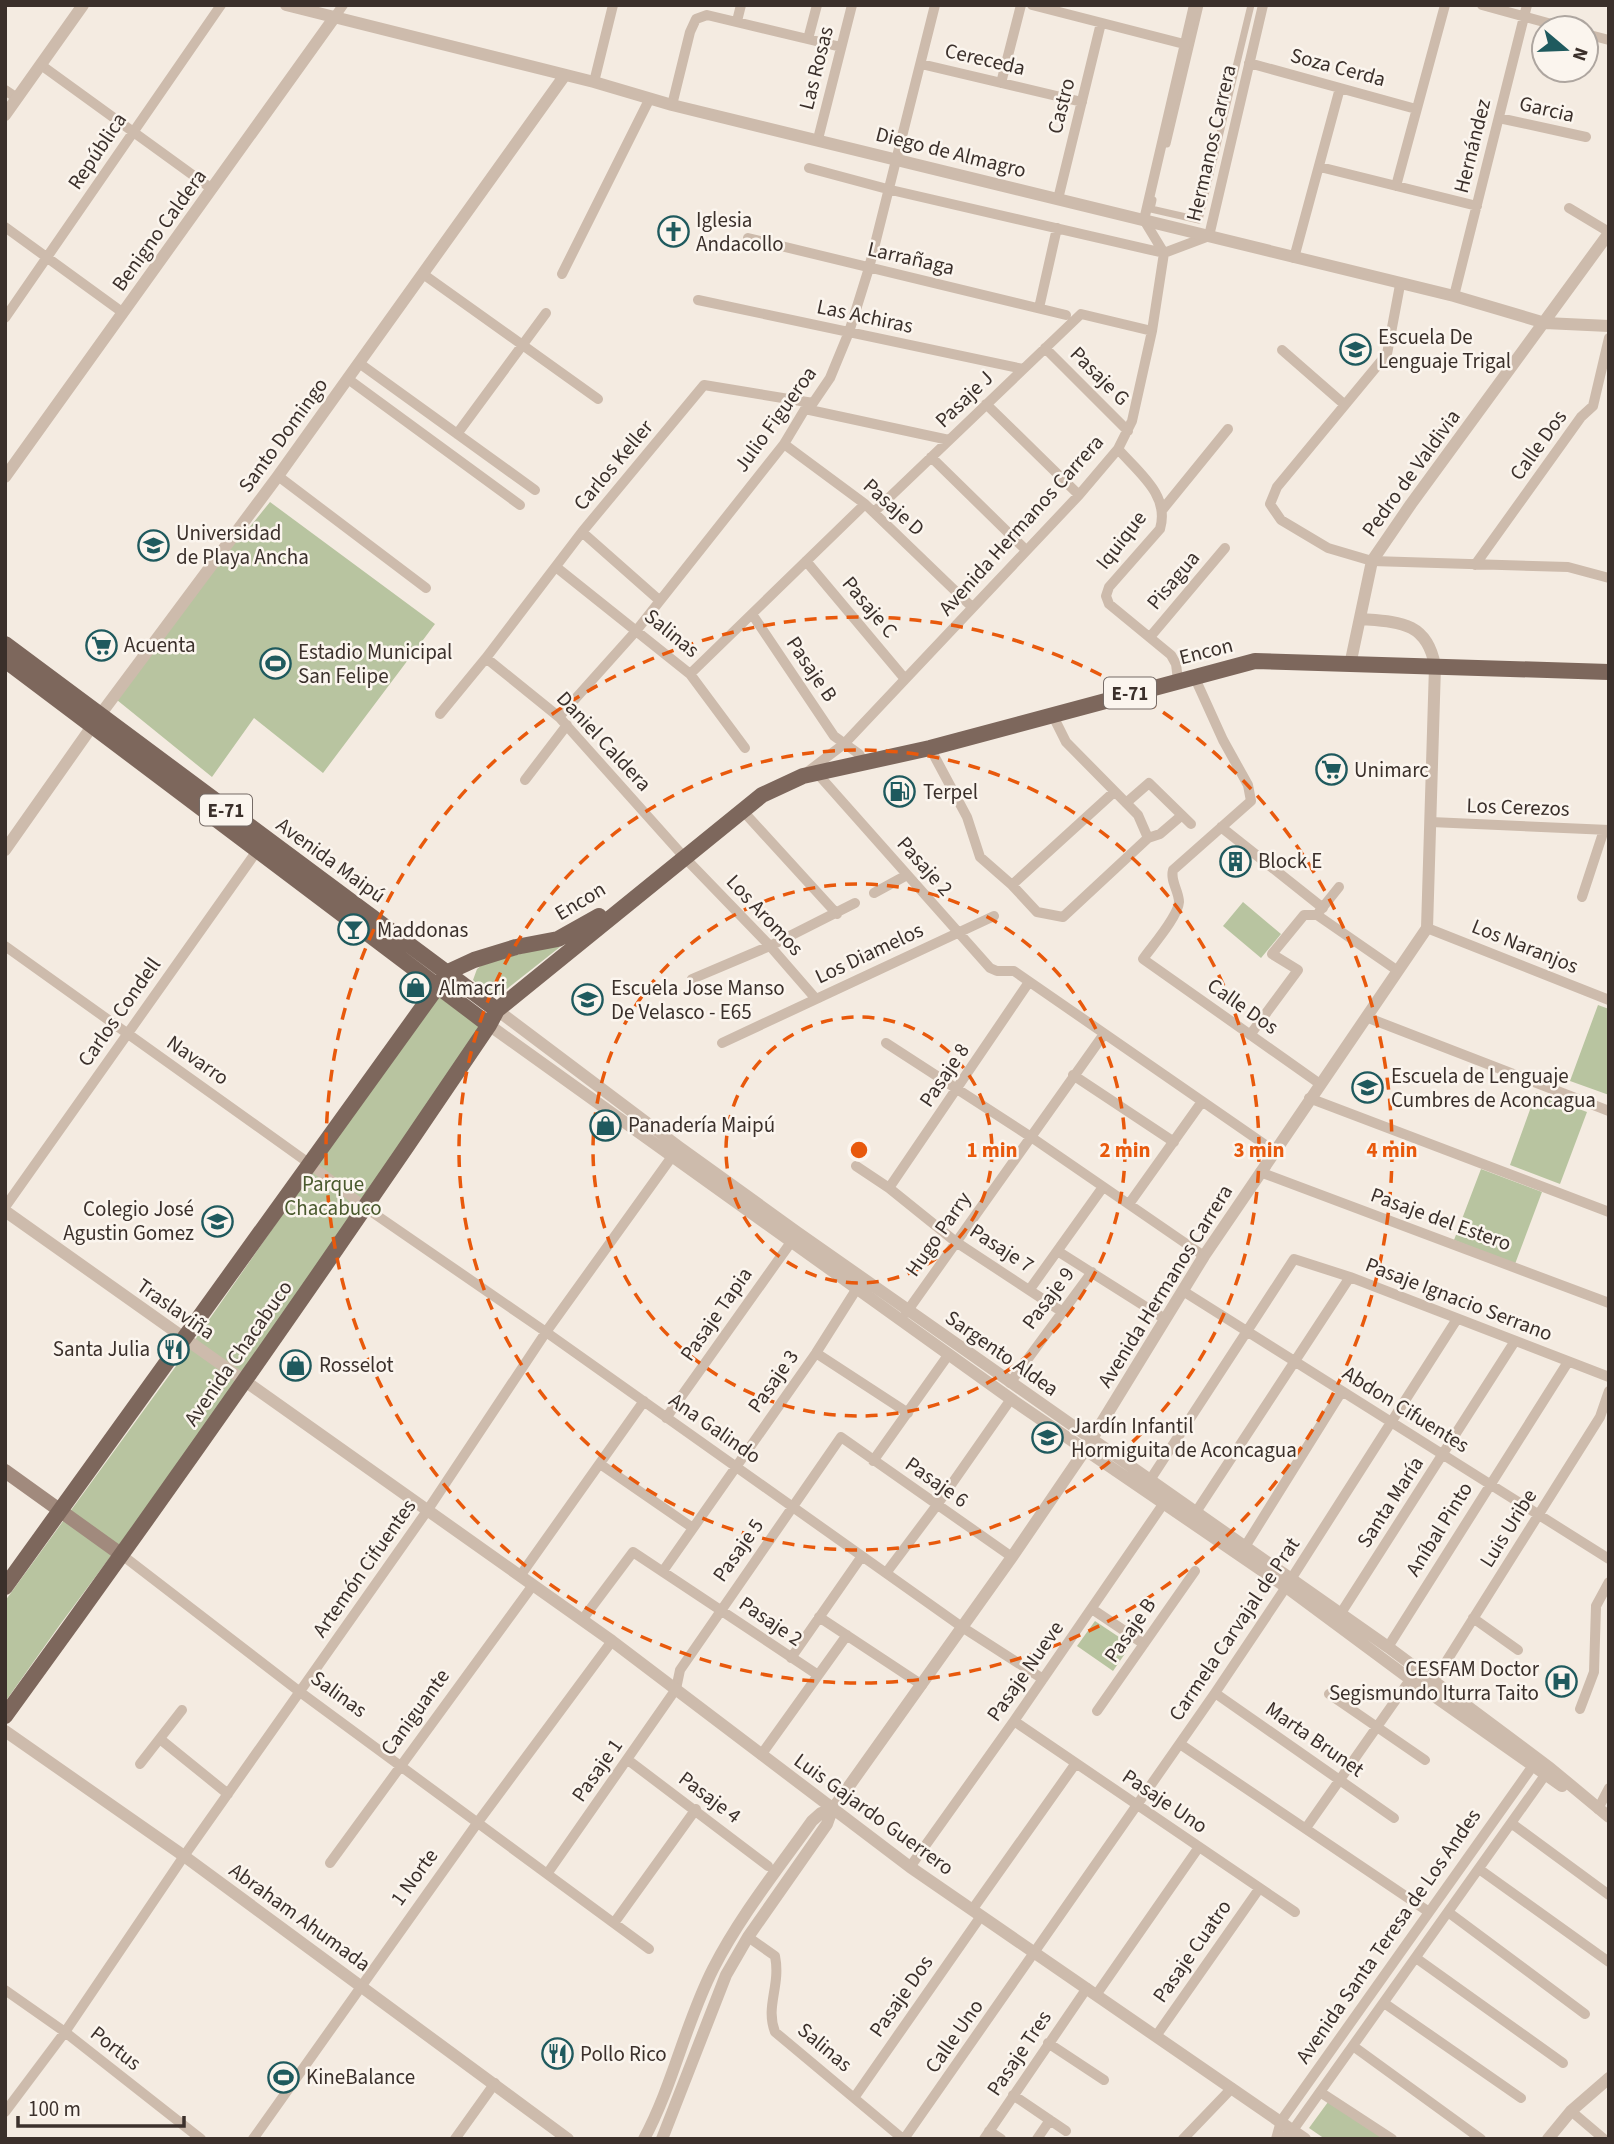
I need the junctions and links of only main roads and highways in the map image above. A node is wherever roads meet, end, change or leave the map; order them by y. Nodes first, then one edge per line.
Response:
1 (5, 644) edge
2 (5, 660) edge
3 (1609, 672) edge
4 (96, 720) junction
5 (261, 845) junction
6 (685, 858) junction
7 (448, 972) junction
8 (438, 987) junction
9 (497, 1010) junction
10 (489, 1025) junction
11 (5, 1471) edge
12 (60, 1511) junction
13 (122, 1555) junction
14 (5, 1587) edge
15 (5, 1716) edge

1 - 4 main road, Avenida Maipú / E-71
2 - 4 main road, Avenida Maipú / E-71
3 - 6 main road, Encon / E-71
4 - 5 main road, Avenida Maipú / E-71
5 - 7 main road, Avenida Maipú / E-71
5 - 8 main road, Avenida Maipú / E-71
6 - 7 main road, Encon / E-71
6 - 9 main road, Encon / E-71
7 - 8 main road
7 - 9 main road, Avenida Maipú / E-71
8 - 10 main road, Avenida Maipú / E-71
8 - 12 main road
9 - 10 main road, Avenida Chacabuco / E-71
10 - 13 main road, Avenida Chacabuco
11 - 12 main road, Salinas
12 - 13 main road, Salinas
12 - 14 main road
13 - 15 main road, Avenida Chacabuco

